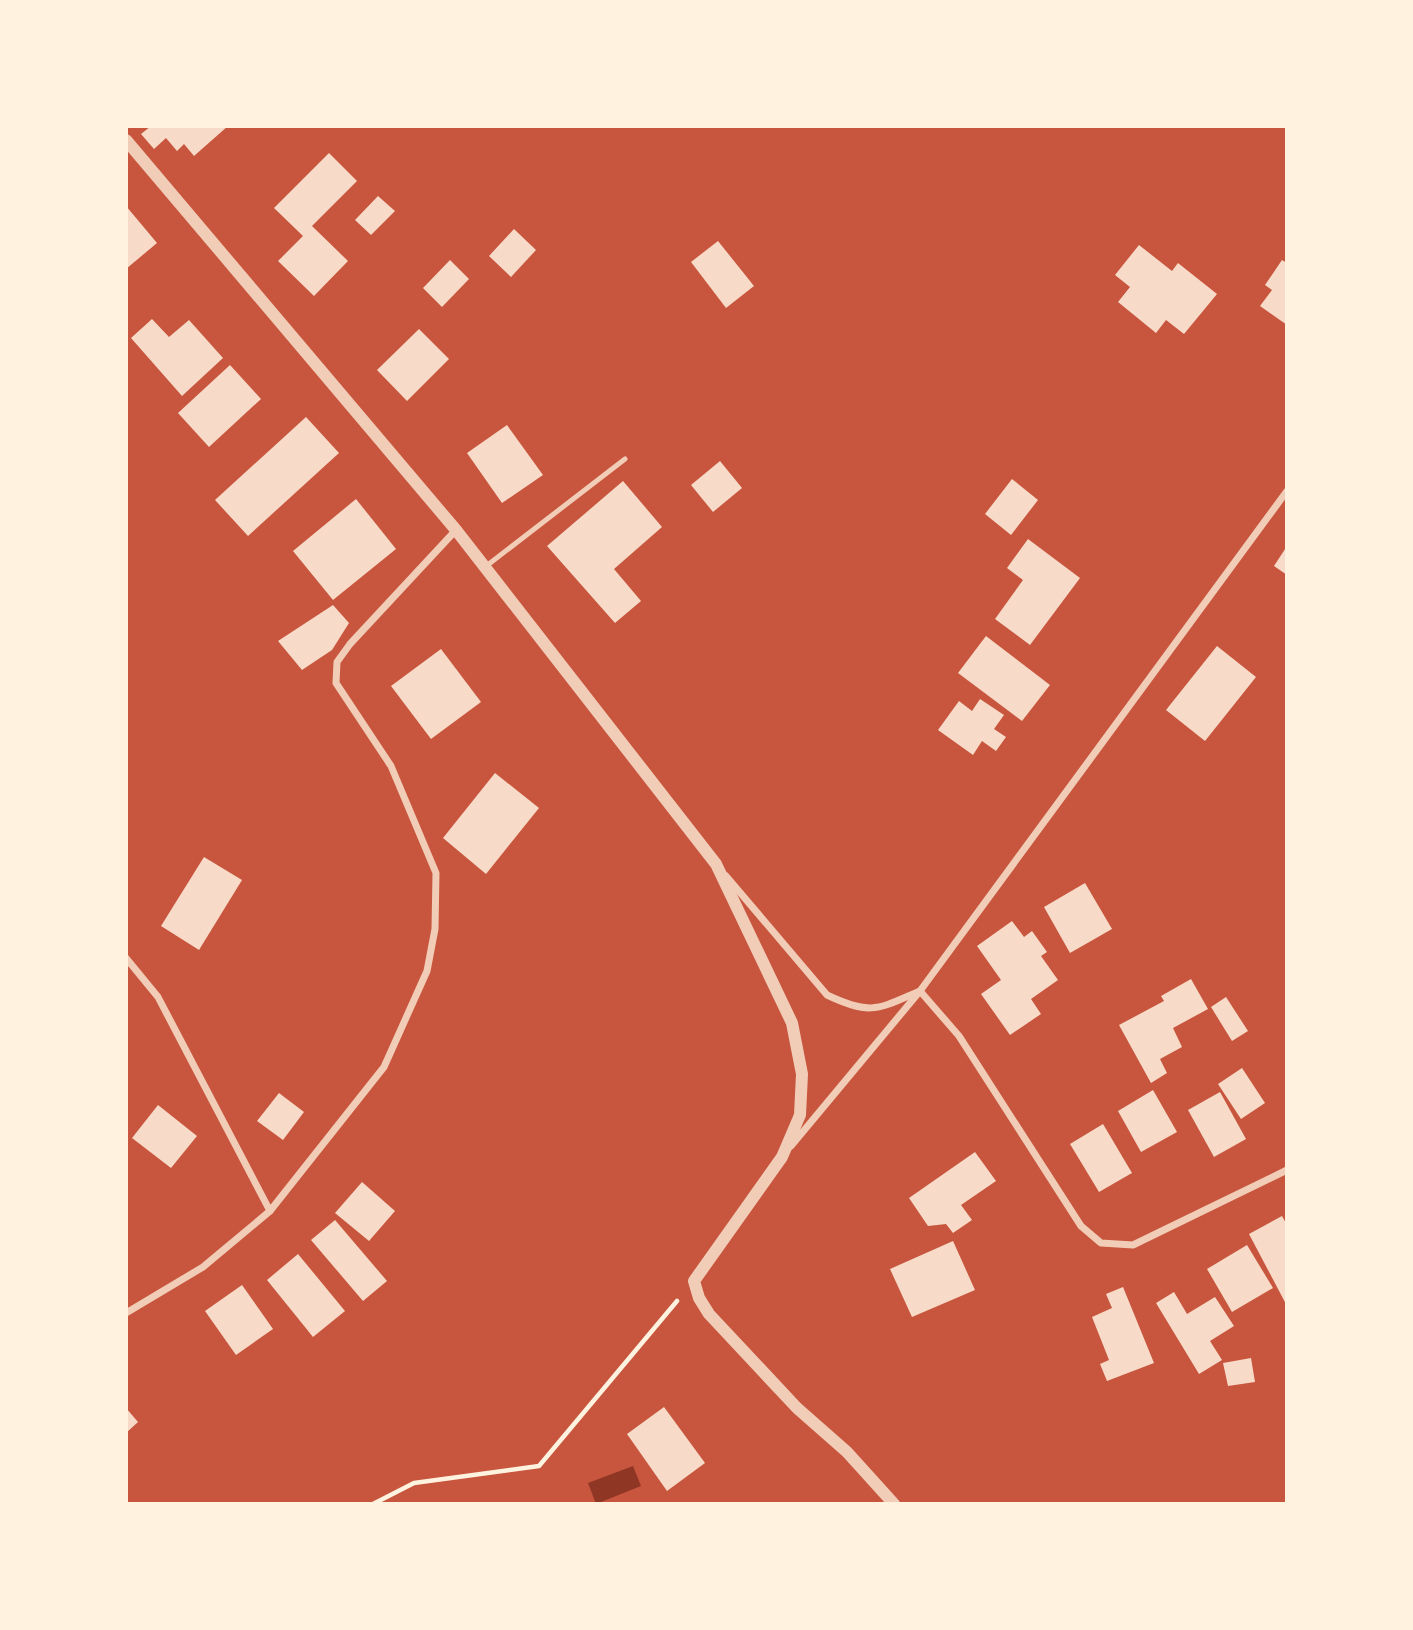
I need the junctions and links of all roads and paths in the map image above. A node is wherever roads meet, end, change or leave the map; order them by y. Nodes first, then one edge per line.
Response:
1 (126, 139) edge
2 (625, 459) dead end
3 (1287, 491) edge
4 (456, 530) junction
5 (485, 567) junction
6 (716, 864) junction
7 (126, 958) edge
8 (920, 991) junction
9 (782, 1157) junction
10 (1287, 1170) edge
11 (270, 1211) junction
12 (694, 1281) junction
13 (126, 1313) edge
14 (373, 1504) edge
15 (894, 1504) edge

1 - 4 street
2 - 5 lane
3 - 8 street
4 - 5 street
4 - 11 street
5 - 6 street
6 - 8 street
6 - 9 street
7 - 11 street
8 - 9 street
8 - 10 street
9 - 12 street
11 - 13 street
12 - 14 path
12 - 15 street

